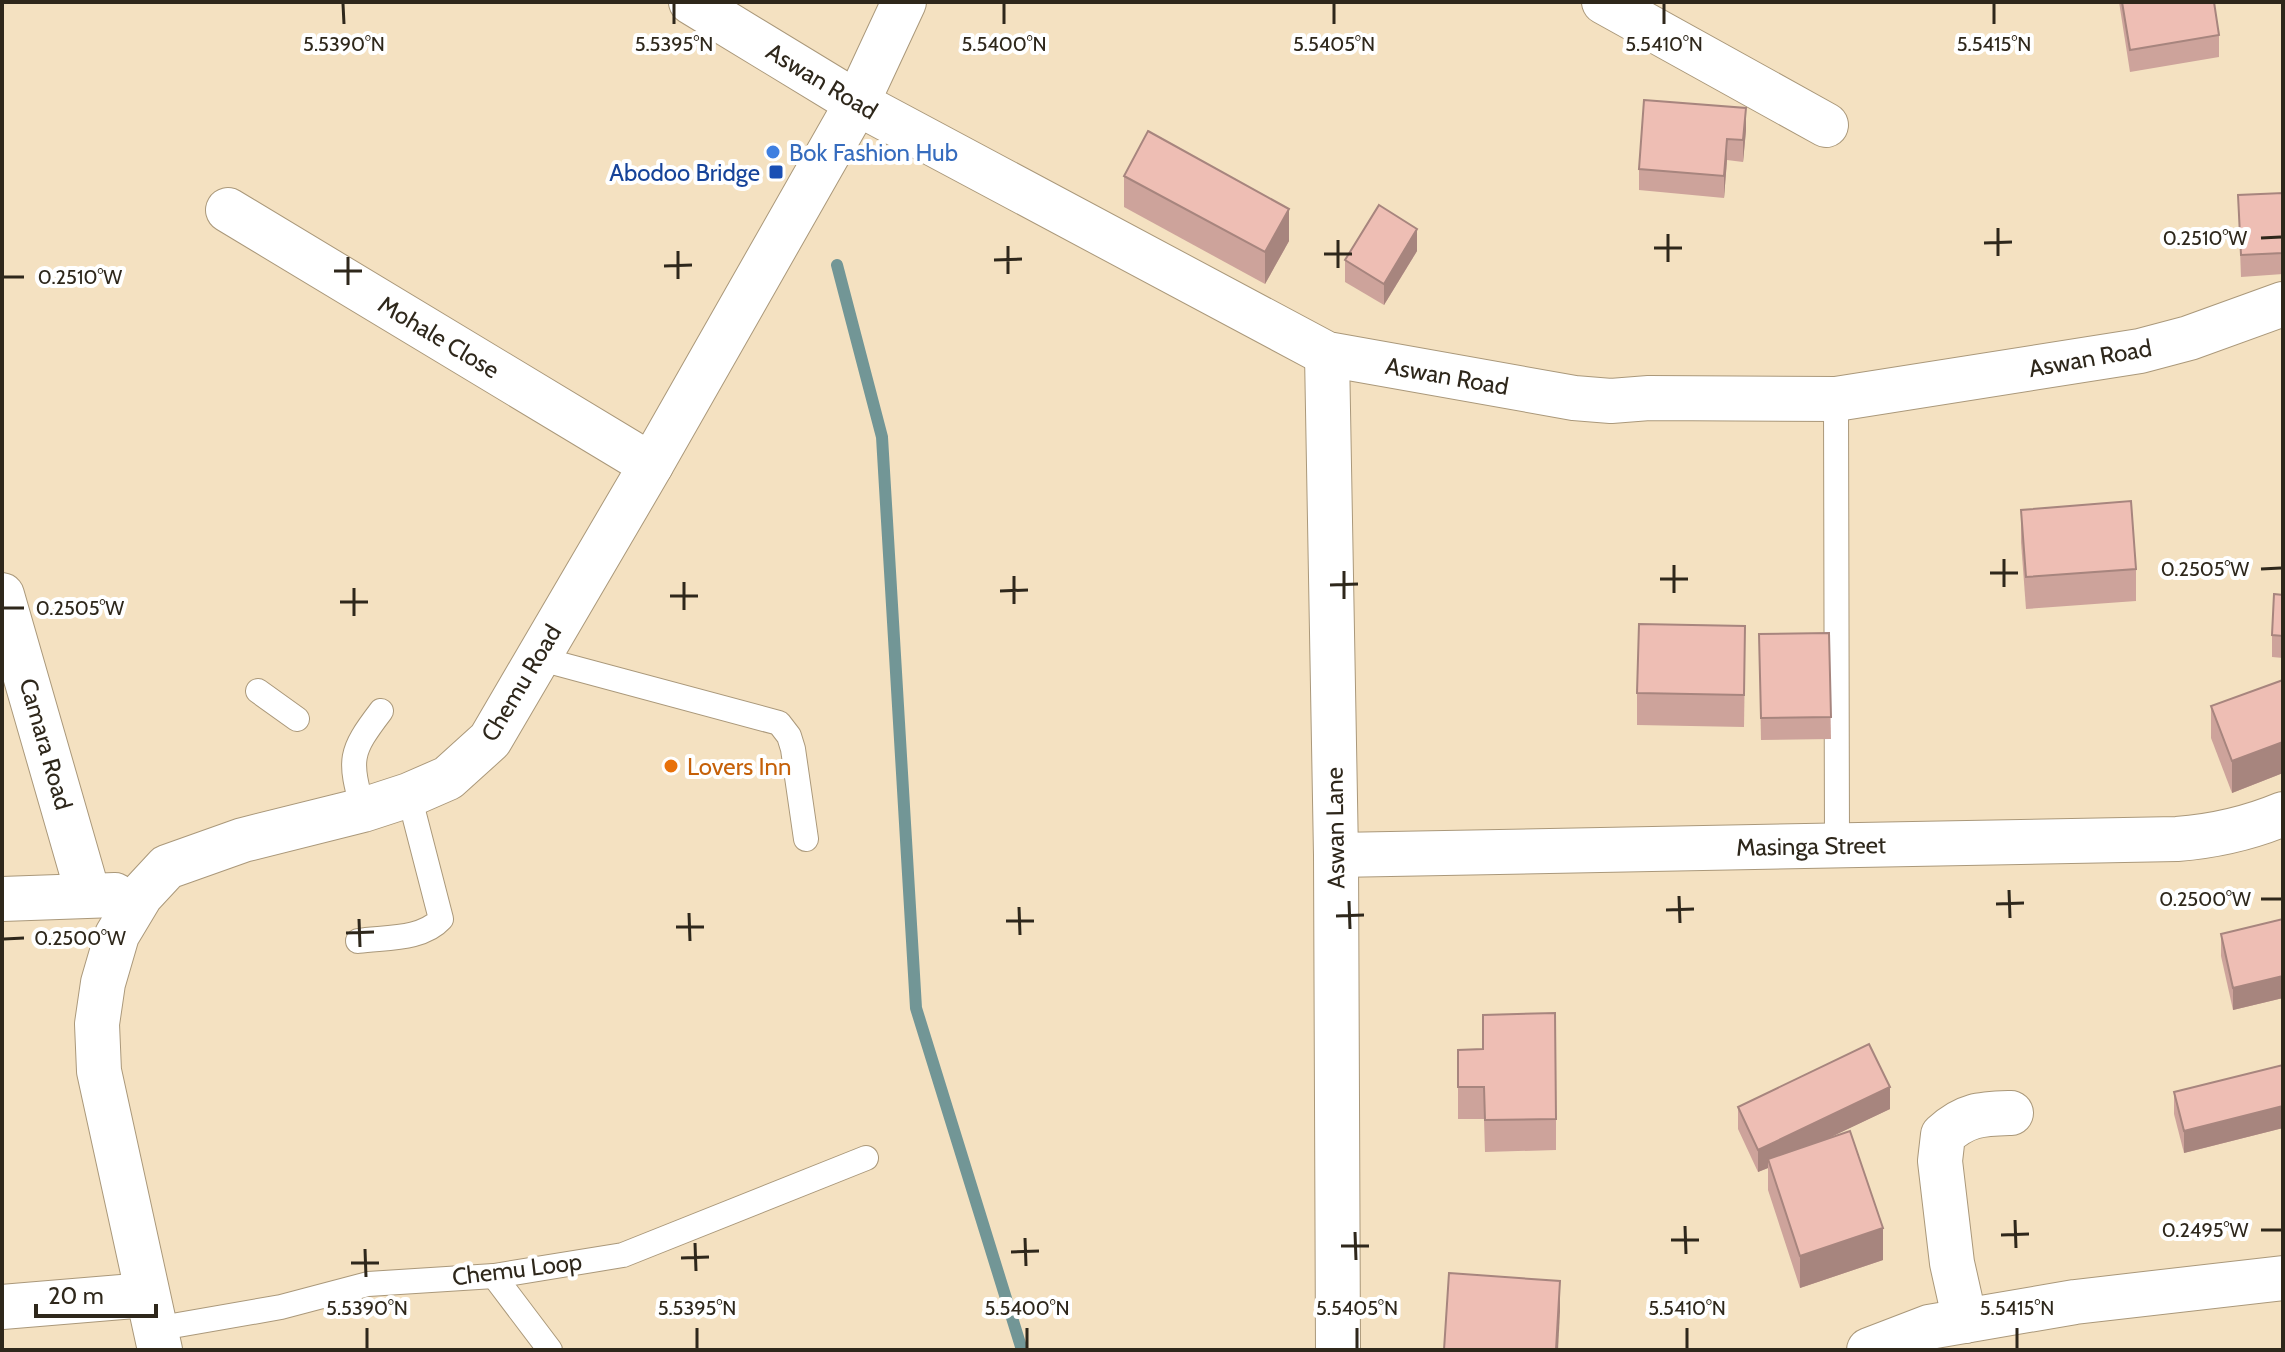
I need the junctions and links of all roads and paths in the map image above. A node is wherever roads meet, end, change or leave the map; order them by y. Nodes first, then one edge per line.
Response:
1 (691, 2) edge
2 (904, 2) edge
3 (1604, 2) edge
4 (857, 103) junction
5 (1826, 125) dead end
6 (228, 210) dead end
7 (2283, 304) edge
8 (1327, 354) junction
9 (1836, 399) junction
10 (651, 465) junction
11 (2, 595) edge
12 (537, 658) junction
13 (258, 691) dead end
14 (381, 711) dead end
15 (297, 719) dead end
16 (409, 795) junction
17 (363, 810) junction
18 (2283, 814) edge
19 (806, 839) dead end
20 (1837, 846) junction
21 (1336, 855) junction
22 (88, 894) junction
23 (141, 895) junction
24 (2, 899) edge
25 (358, 941) dead end
26 (2011, 1113) dead end
27 (866, 1158) dead end
28 (494, 1276) junction
29 (2283, 1278) edge
30 (2, 1307) edge
31 (1965, 1321) junction
32 (154, 1325) edge
33 (550, 1350) edge
34 (1338, 1350) edge
35 (1869, 1350) edge

1 - 4 street, Aswan Road
2 - 4 street, Chemu Road
3 - 5 street
4 - 8 street, Aswan Road
4 - 10 street, Chemu Road
6 - 10 street, Mohale Close
7 - 9 street, Aswan Road
8 - 9 street, Aswan Road
8 - 21 street, Aswan Lane
9 - 20 lane
10 - 12 street, Chemu Road
11 - 22 street, Camara Road
12 - 16 street, Chemu Road
12 - 19 lane
13 - 15 lane
14 - 17 lane
16 - 17 street, Chemu Road
16 - 25 lane
17 - 23 street, Chemu Road
18 - 20 street, Masinga Street
20 - 21 street, Masinga Street
21 - 34 street, Aswan Lane
22 - 23 street
22 - 24 street
23 - 32 street, Chemu Road
26 - 31 street
27 - 28 lane, Chemu Loop
28 - 32 lane, Chemu Loop
28 - 33 lane
29 - 31 street
30 - 32 street
31 - 35 street

